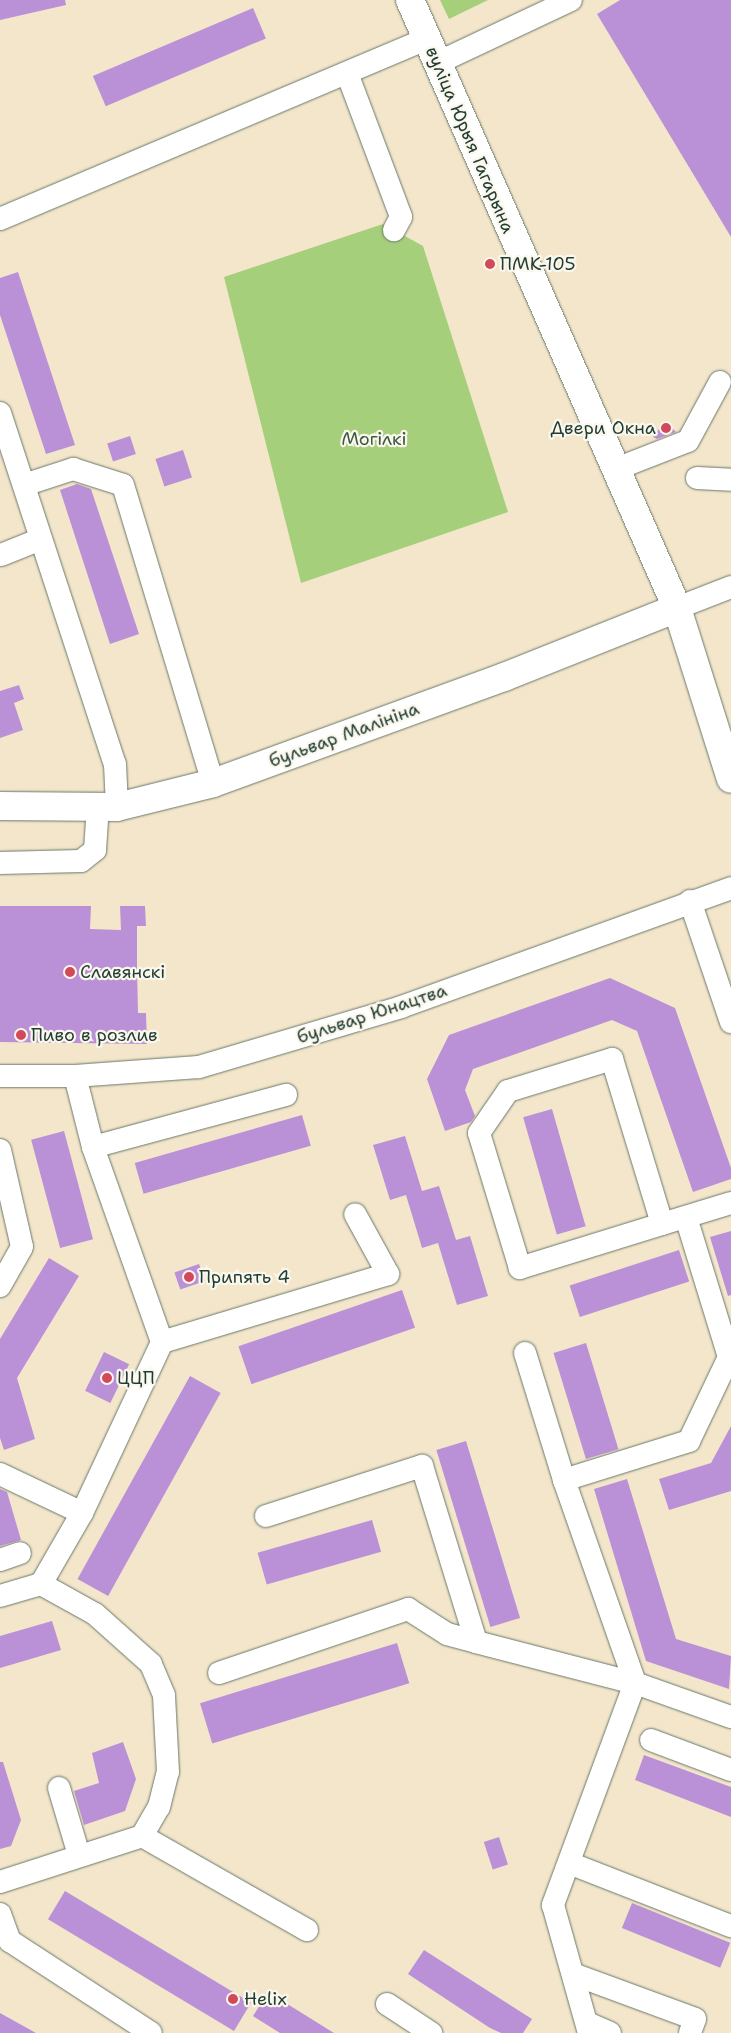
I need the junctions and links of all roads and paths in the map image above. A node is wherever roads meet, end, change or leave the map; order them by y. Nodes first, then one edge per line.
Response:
1 (410, 0) edge
2 (571, 0) edge
3 (432, 50) junction
4 (347, 73) junction
5 (0, 219) edge
6 (394, 230) dead end
7 (720, 382) dead end
8 (0, 413) edge
9 (616, 470) junction
10 (697, 478) dead end
11 (731, 480) edge
12 (24, 485) junction
13 (41, 539) junction
14 (1, 555) edge
15 (731, 587) edge
16 (677, 608) junction
17 (731, 779) edge
18 (213, 783) junction
19 (0, 806) edge
20 (108, 807) junction
21 (0, 863) edge
22 (731, 888) edge
23 (690, 902) junction
24 (731, 1022) edge
25 (0, 1076) edge
26 (75, 1076) junction
27 (286, 1095) dead end
28 (93, 1147) junction
29 (0, 1150) edge
30 (731, 1203) edge
31 (356, 1214) dead end
32 (686, 1217) junction
33 (662, 1224) junction
34 (0, 1286) edge
35 (162, 1342) junction
36 (526, 1353) dead end
37 (0, 1474) edge
38 (564, 1480) junction
39 (82, 1513) junction
40 (266, 1516) dead end
41 (41, 1584) junction
42 (0, 1596) edge
43 (476, 1642) junction
44 (219, 1673) dead end
45 (635, 1683) junction
46 (731, 1717) edge
47 (651, 1740) dead end
48 (731, 1770) edge
49 (59, 1788) dead end
50 (142, 1836) junction
51 (79, 1855) junction
52 (569, 1863) junction
53 (0, 1882) edge
54 (0, 1914) edge
55 (731, 1926) edge
56 (307, 1930) dead end
57 (573, 1974) junction
58 (387, 2004) dead end
59 (588, 2028) edge
60 (151, 2033) edge
61 (431, 2033) edge
62 (610, 2033) edge
63 (690, 2033) edge

1 - 3 main road, вуліца Юрыя Гагарына
2 - 3 street
3 - 4 street
3 - 9 main road, вуліца Юрыя Гагарына
4 - 5 street
4 - 6 street
7 - 9 street
8 - 12 street
9 - 16 main road, вуліца Юрыя Гагарына
10 - 11 street
12 - 13 street
12 - 18 street
13 - 14 street
13 - 20 street
15 - 16 street
16 - 17 main road, вуліца Юрыя Гагарына
16 - 18 main road, бульвар Малініна
18 - 20 main road, бульвар Малініна
19 - 20 main road, бульвар Малініна
20 - 21 street
22 - 23 street, бульвар Юнацтва
23 - 24 street
23 - 26 street, бульвар Юнацтва
25 - 26 street, бульвар Юнацтва
26 - 28 street
27 - 28 street
28 - 35 street
29 - 34 street
30 - 32 street
31 - 35 street
32 - 33 street
32 - 38 street
33 - 33 street
35 - 39 street
36 - 38 street
37 - 39 street
38 - 45 street
39 - 41 street
40 - 43 street
41 - 42 street
41 - 50 street
43 - 44 street
43 - 45 street
45 - 46 street
45 - 52 street
47 - 48 street
49 - 51 street
50 - 51 street
50 - 56 street
51 - 53 street
52 - 55 street
52 - 57 street
54 - 60 street
57 - 59 street
57 - 63 street
58 - 61 street
59 - 62 street

